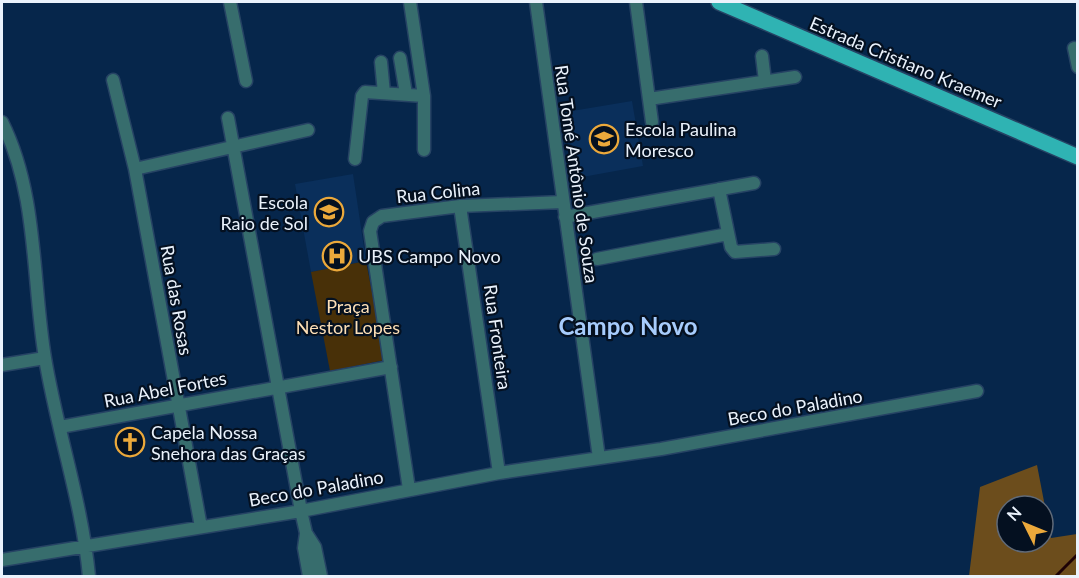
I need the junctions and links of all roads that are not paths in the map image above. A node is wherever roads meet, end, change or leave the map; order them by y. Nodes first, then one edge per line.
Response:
1 (230, 2) edge
2 (410, 2) edge
3 (536, 2) edge
4 (636, 2) edge
5 (719, 2) edge
6 (1074, 48) dead end
7 (762, 56) dead end
8 (400, 58) dead end
9 (381, 62) dead end
10 (1077, 67) edge
11 (795, 77) dead end
12 (113, 80) dead end
13 (246, 81) dead end
14 (765, 81) junction
15 (384, 93) junction
16 (406, 94) junction
17 (424, 96) junction
18 (649, 99) junction
19 (228, 118) dead end
20 (2, 122) edge
21 (652, 122) dead end
22 (308, 130) dead end
23 (234, 148) junction
24 (424, 150) dead end
25 (1077, 157) edge
26 (355, 159) dead end
27 (135, 169) junction
28 (754, 183) dead end
29 (719, 189) junction
30 (563, 202) junction
31 (460, 206) junction
32 (565, 217) junction
33 (728, 234) junction
34 (774, 249) dead end
35 (597, 259) dead end
36 (45, 357) junction
37 (2, 365) edge
38 (391, 367) junction
39 (277, 387) junction
40 (977, 391) dead end
41 (178, 405) junction
42 (60, 427) junction
43 (599, 458) junction
44 (499, 473) junction
45 (409, 489) junction
46 (301, 511) junction
47 (201, 527) junction
48 (306, 533) junction
49 (86, 544) junction
50 (2, 560) edge
51 (89, 576) edge
52 (309, 576) edge
53 (321, 576) edge

1 - 13 street
2 - 17 street
3 - 30 street, Rua Tomé Antônio de Souza
4 - 18 street
5 - 25 main road, Estrada Cristiano Kraemer
6 - 10 street
7 - 14 street
8 - 16 street
9 - 15 street
11 - 14 street
12 - 27 street, Rua das Rosas
14 - 18 street
15 - 16 street
15 - 26 street
16 - 17 street
17 - 24 street
18 - 21 street
19 - 23 street
20 - 36 street
22 - 23 street
23 - 27 street
23 - 39 street
27 - 41 street, Rua das Rosas
28 - 29 street
29 - 32 street
29 - 33 street
30 - 31 street, Rua Colina
30 - 32 street, Rua Tomé Antônio de Souza
31 - 38 street, Rua Colina
31 - 44 street, Rua Fronteira
32 - 43 street, Rua Tomé Antônio de Souza
33 - 34 street
33 - 35 street
36 - 37 street
36 - 42 street
38 - 39 street, Rua Abel Fortes
38 - 45 street, Rua Colina
39 - 41 street, Rua Abel Fortes
39 - 46 street
40 - 43 street, Beco do Paladino
41 - 42 street, Rua Abel Fortes
41 - 47 street, Rua das Rosas
42 - 49 street
43 - 44 street, Beco do Paladino
44 - 45 street, Beco do Paladino
45 - 46 street, Beco do Paladino
46 - 47 street, Beco do Paladino
46 - 48 street
47 - 49 street, Beco do Paladino
48 - 52 street
48 - 53 street
49 - 50 street, Beco do Paladino
49 - 51 street

